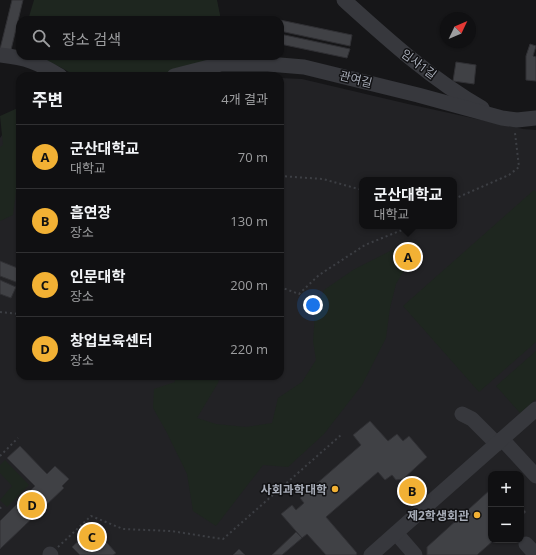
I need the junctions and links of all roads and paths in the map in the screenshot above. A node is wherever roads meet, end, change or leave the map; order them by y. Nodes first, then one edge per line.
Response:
1 (344, 0) edge
2 (0, 55) edge
3 (16, 57) edge
4 (29, 60) edge
5 (53, 72) edge
6 (190, 72) edge
7 (502, 118) junction
8 (536, 118) edge
9 (517, 120) junction
10 (284, 176) edge
11 (359, 189) edge
12 (457, 198) edge
13 (405, 229) edge
14 (284, 288) edge
15 (0, 312) edge
16 (16, 314) edge
17 (536, 409) edge
18 (462, 414) dead end
19 (341, 435) dead end
20 (18, 438) dead end
21 (500, 442) junction
22 (0, 456) edge
23 (536, 476) edge
24 (396, 534) junction
25 (526, 544) dead end
26 (373, 554) edge
27 (51, 555) edge
28 (415, 555) edge
29 (536, 555) edge

1 - 7 street, 임사1길
2 - 3 street
4 - 5 street
6 - 7 street, 관여길
7 - 9 street, 관여길
8 - 9 street, 관여길
9 - 12 path
10 - 11 path
13 - 14 path
15 - 16 path
17 - 21 street
18 - 21 street
19 - 27 path
20 - 22 path
21 - 23 street
21 - 24 street
24 - 26 street
24 - 28 street
25 - 29 street

